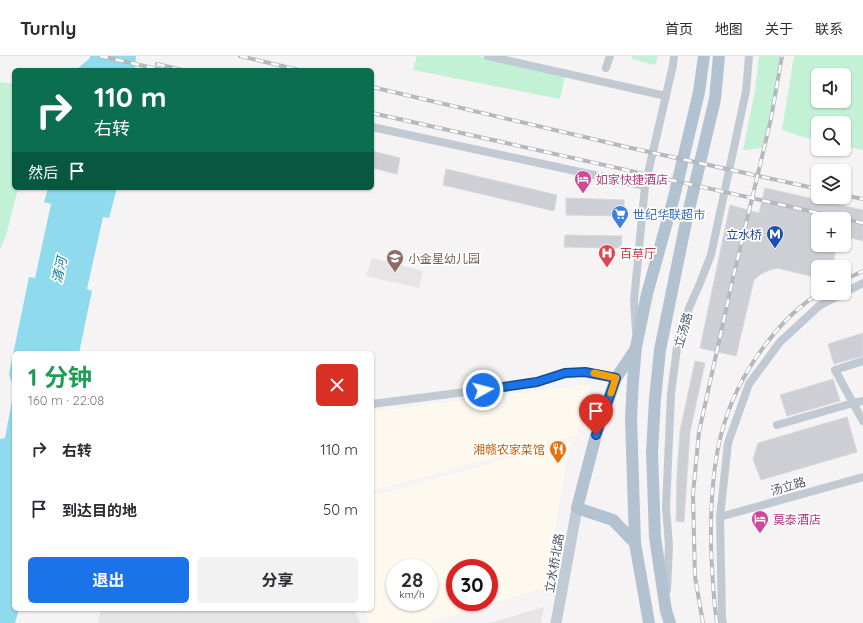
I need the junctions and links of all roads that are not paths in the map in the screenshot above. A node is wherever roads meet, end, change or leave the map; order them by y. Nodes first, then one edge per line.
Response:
1 (488, 56) edge
2 (610, 56) edge
3 (674, 56) edge
4 (704, 56) edge
5 (719, 56) edge
6 (749, 56) edge
7 (606, 68) dead end
8 (666, 96) junction
9 (374, 127) edge
10 (645, 186) junction
11 (863, 283) edge
12 (636, 347) junction
13 (863, 361) edge
14 (616, 378) junction
15 (863, 400) edge
16 (854, 403) junction
17 (374, 404) edge
18 (863, 421) edge
19 (777, 425) dead end
20 (863, 478) edge
21 (577, 508) junction
22 (720, 518) junction
23 (635, 543) junction
24 (666, 611) junction
25 (556, 623) edge
26 (649, 623) edge
27 (670, 623) edge
28 (723, 623) edge

1 - 8 street
2 - 7 street
3 - 8 street
4 - 12 main road
5 - 24 main road, 立汤路
6 - 24 street, 立汤路
8 - 10 street
9 - 10 street
10 - 12 street
11 - 22 street
12 - 14 main road
12 - 23 main road
13 - 16 street
14 - 17 street
14 - 21 main road
15 - 16 street
16 - 18 street
16 - 19 street
20 - 22 street, 汤立路
21 - 23 main road
21 - 25 street, 立水桥北路
22 - 28 street
23 - 26 main road
24 - 27 main road, 立汤路

